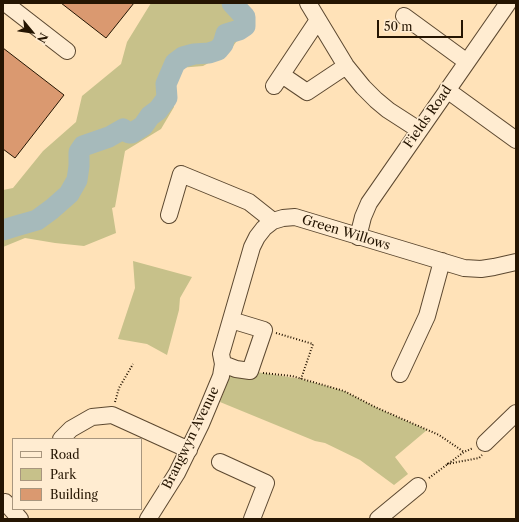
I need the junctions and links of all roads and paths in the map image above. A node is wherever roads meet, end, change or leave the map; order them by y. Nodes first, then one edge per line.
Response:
1 (5, 3) edge
2 (308, 3) edge
3 (508, 3) edge
4 (404, 16) dead end
5 (318, 20) junction
6 (67, 51) dead end
7 (467, 62) junction
8 (346, 66) junction
9 (447, 90) junction
10 (419, 130) junction
11 (516, 140) edge
12 (169, 215) dead end
13 (273, 221) junction
14 (358, 236) junction
15 (442, 261) junction
16 (516, 262) edge
17 (231, 320) junction
18 (264, 330) junction
19 (134, 364) dead end
20 (223, 364) junction
21 (250, 371) junction
22 (400, 374) dead end
23 (301, 379) junction
24 (516, 413) edge
25 (112, 415) junction
26 (62, 438) edge
27 (485, 443) dead end
28 (189, 450) junction
29 (220, 462) dead end
30 (418, 486) joint
31 (14, 510) edge
32 (20, 519) edge
33 (148, 519) edge
34 (252, 519) edge
35 (378, 519) edge

1 - 6 street
2 - 5 street
3 - 7 street, Fields Road
4 - 7 street
5 - 8 street
5 - 8 street
7 - 9 street, Fields Road
8 - 10 street
9 - 10 street, Fields Road
9 - 11 street
10 - 14 street, Fields Road
12 - 13 street
13 - 14 street, Green Willows
13 - 17 street, Brangwyn Avenue
14 - 15 street, Green Willows
15 - 16 street, Green Willows
15 - 22 street
17 - 18 street
17 - 20 street, Brangwyn Avenue
18 - 21 street
18 - 23 path
19 - 25 path
20 - 21 street
20 - 28 street, Brangwyn Avenue
21 - 23 path
23 - 30 path
24 - 27 street
25 - 26 street
25 - 28 street
28 - 33 street, Brangwyn Avenue
29 - 34 street
30 - 35 street
31 - 32 street

